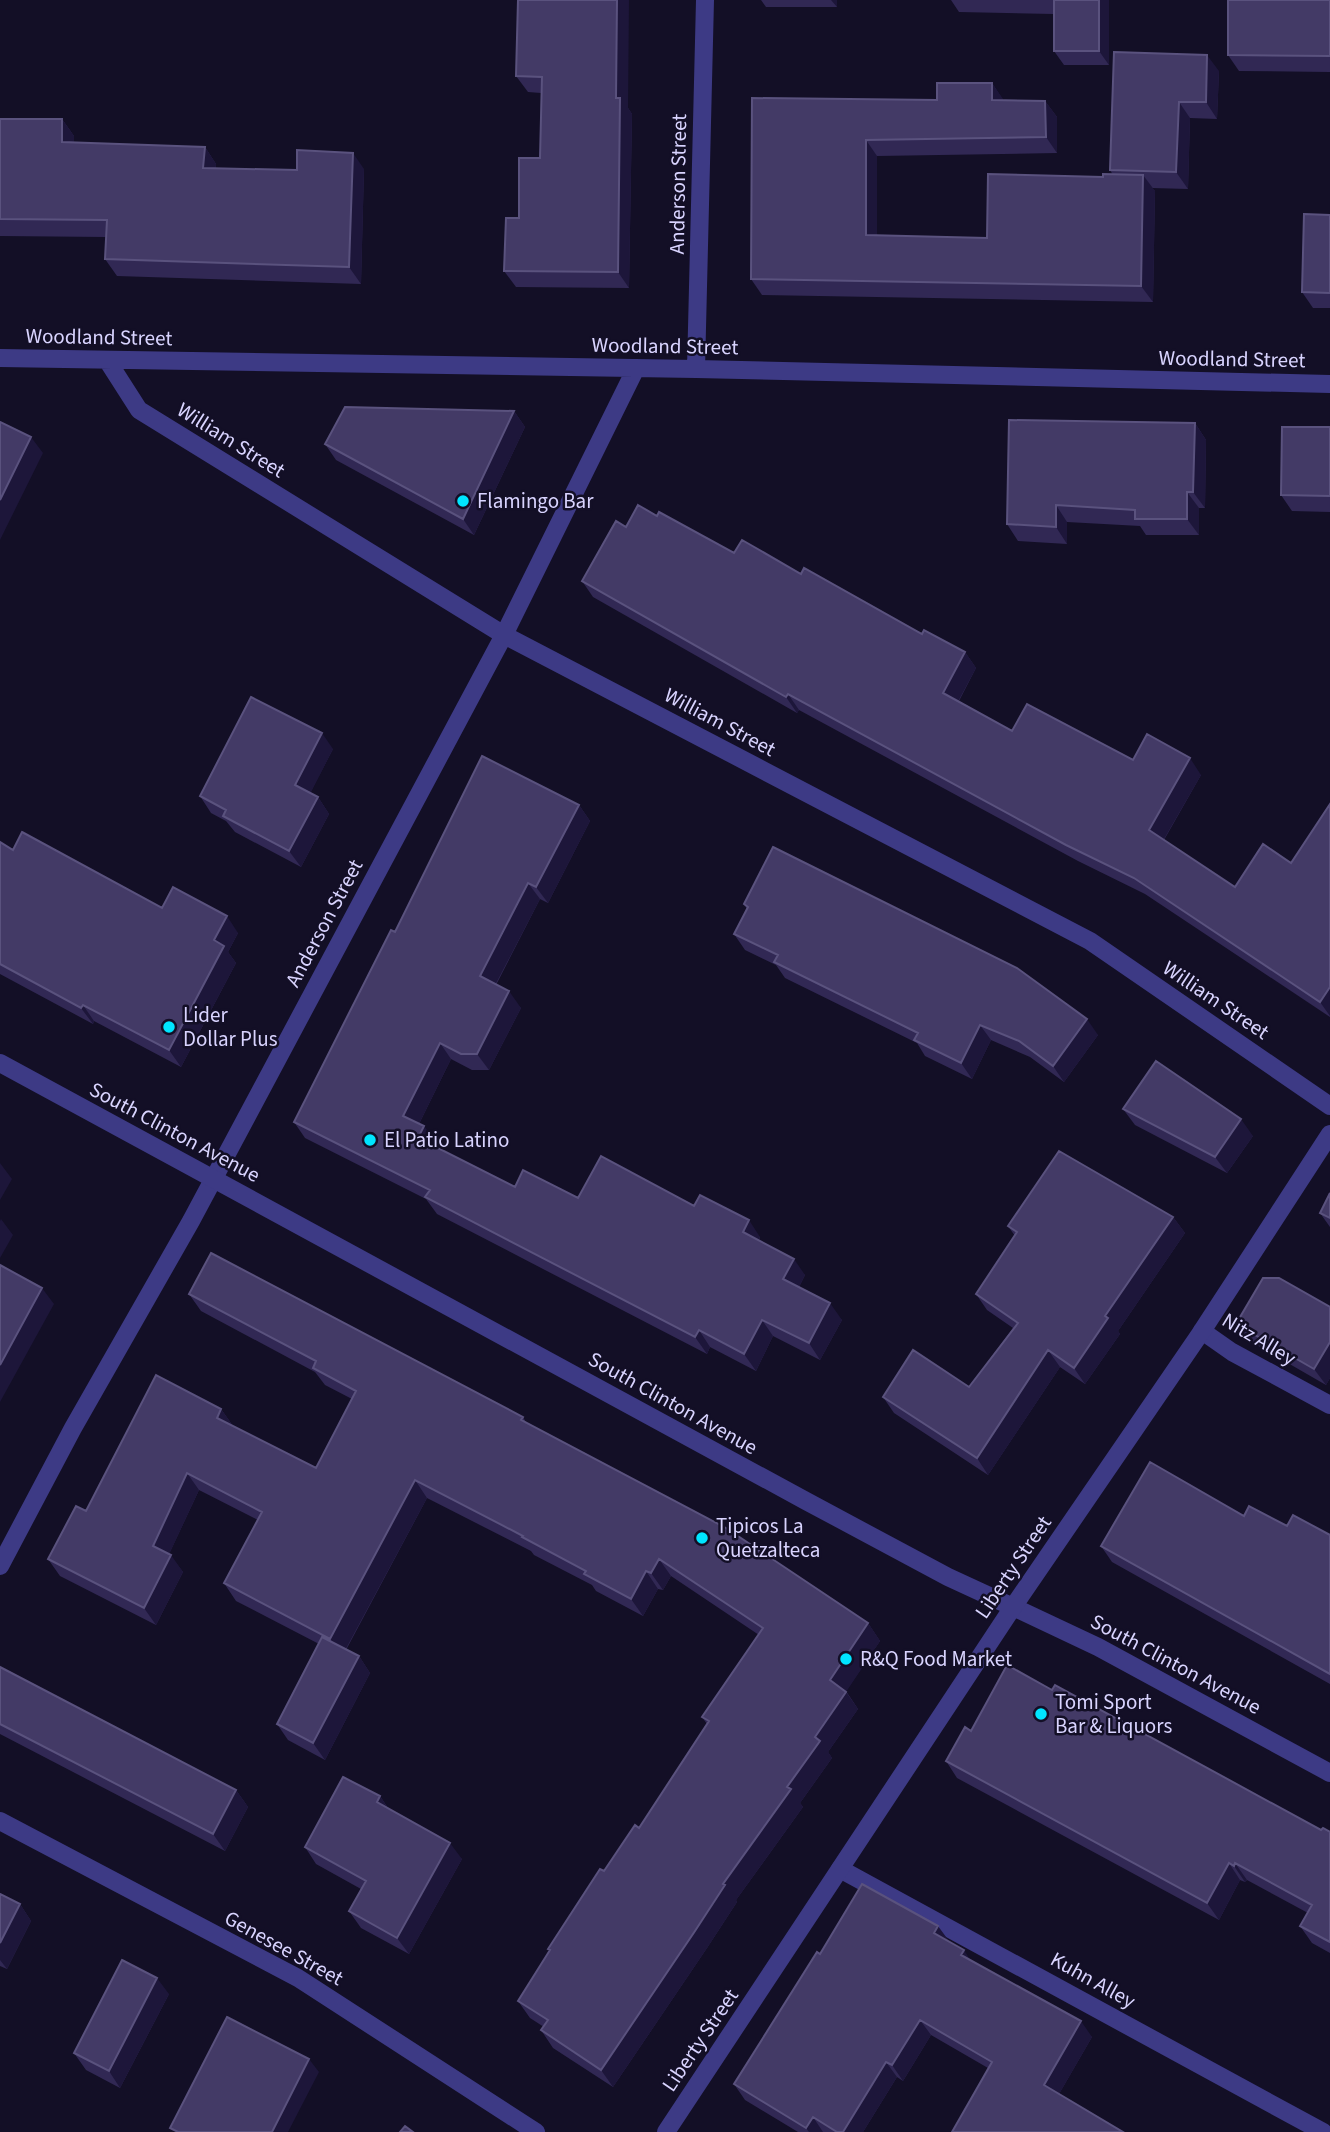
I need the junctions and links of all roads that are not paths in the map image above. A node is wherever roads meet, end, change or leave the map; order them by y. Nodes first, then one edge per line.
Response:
1 (705, 0) edge
2 (0, 358) edge
3 (107, 360) junction
4 (636, 368) junction
5 (696, 369) junction
6 (1330, 384) edge
7 (504, 635) junction
8 (0, 1063) edge
9 (1330, 1106) edge
10 (1330, 1134) edge
11 (213, 1178) junction
12 (1202, 1331) junction
13 (1330, 1405) edge
14 (0, 1566) edge
15 (1013, 1607) junction
16 (1330, 1773) edge
17 (0, 1821) edge
18 (841, 1869) junction
19 (536, 2132) edge
20 (666, 2132) edge
21 (1324, 2132) edge

1 - 5 street, Anderson Street
2 - 3 street, Woodland Street
3 - 4 street, Woodland Street
3 - 7 street, William Street
4 - 5 street, Woodland Street
4 - 7 street, Anderson Street
5 - 6 street, Woodland Street
7 - 9 street, William Street
7 - 11 street, Anderson Street
8 - 11 street, South Clinton Avenue
10 - 12 street, Liberty Street
11 - 14 street, Anderson Street
11 - 15 street, South Clinton Avenue
12 - 13 street, Nitz Alley
12 - 15 street, Liberty Street
15 - 16 street, South Clinton Avenue
15 - 18 street, Liberty Street
17 - 19 street, Genesee Street
18 - 20 street, Liberty Street
18 - 21 street, Kuhn Alley

